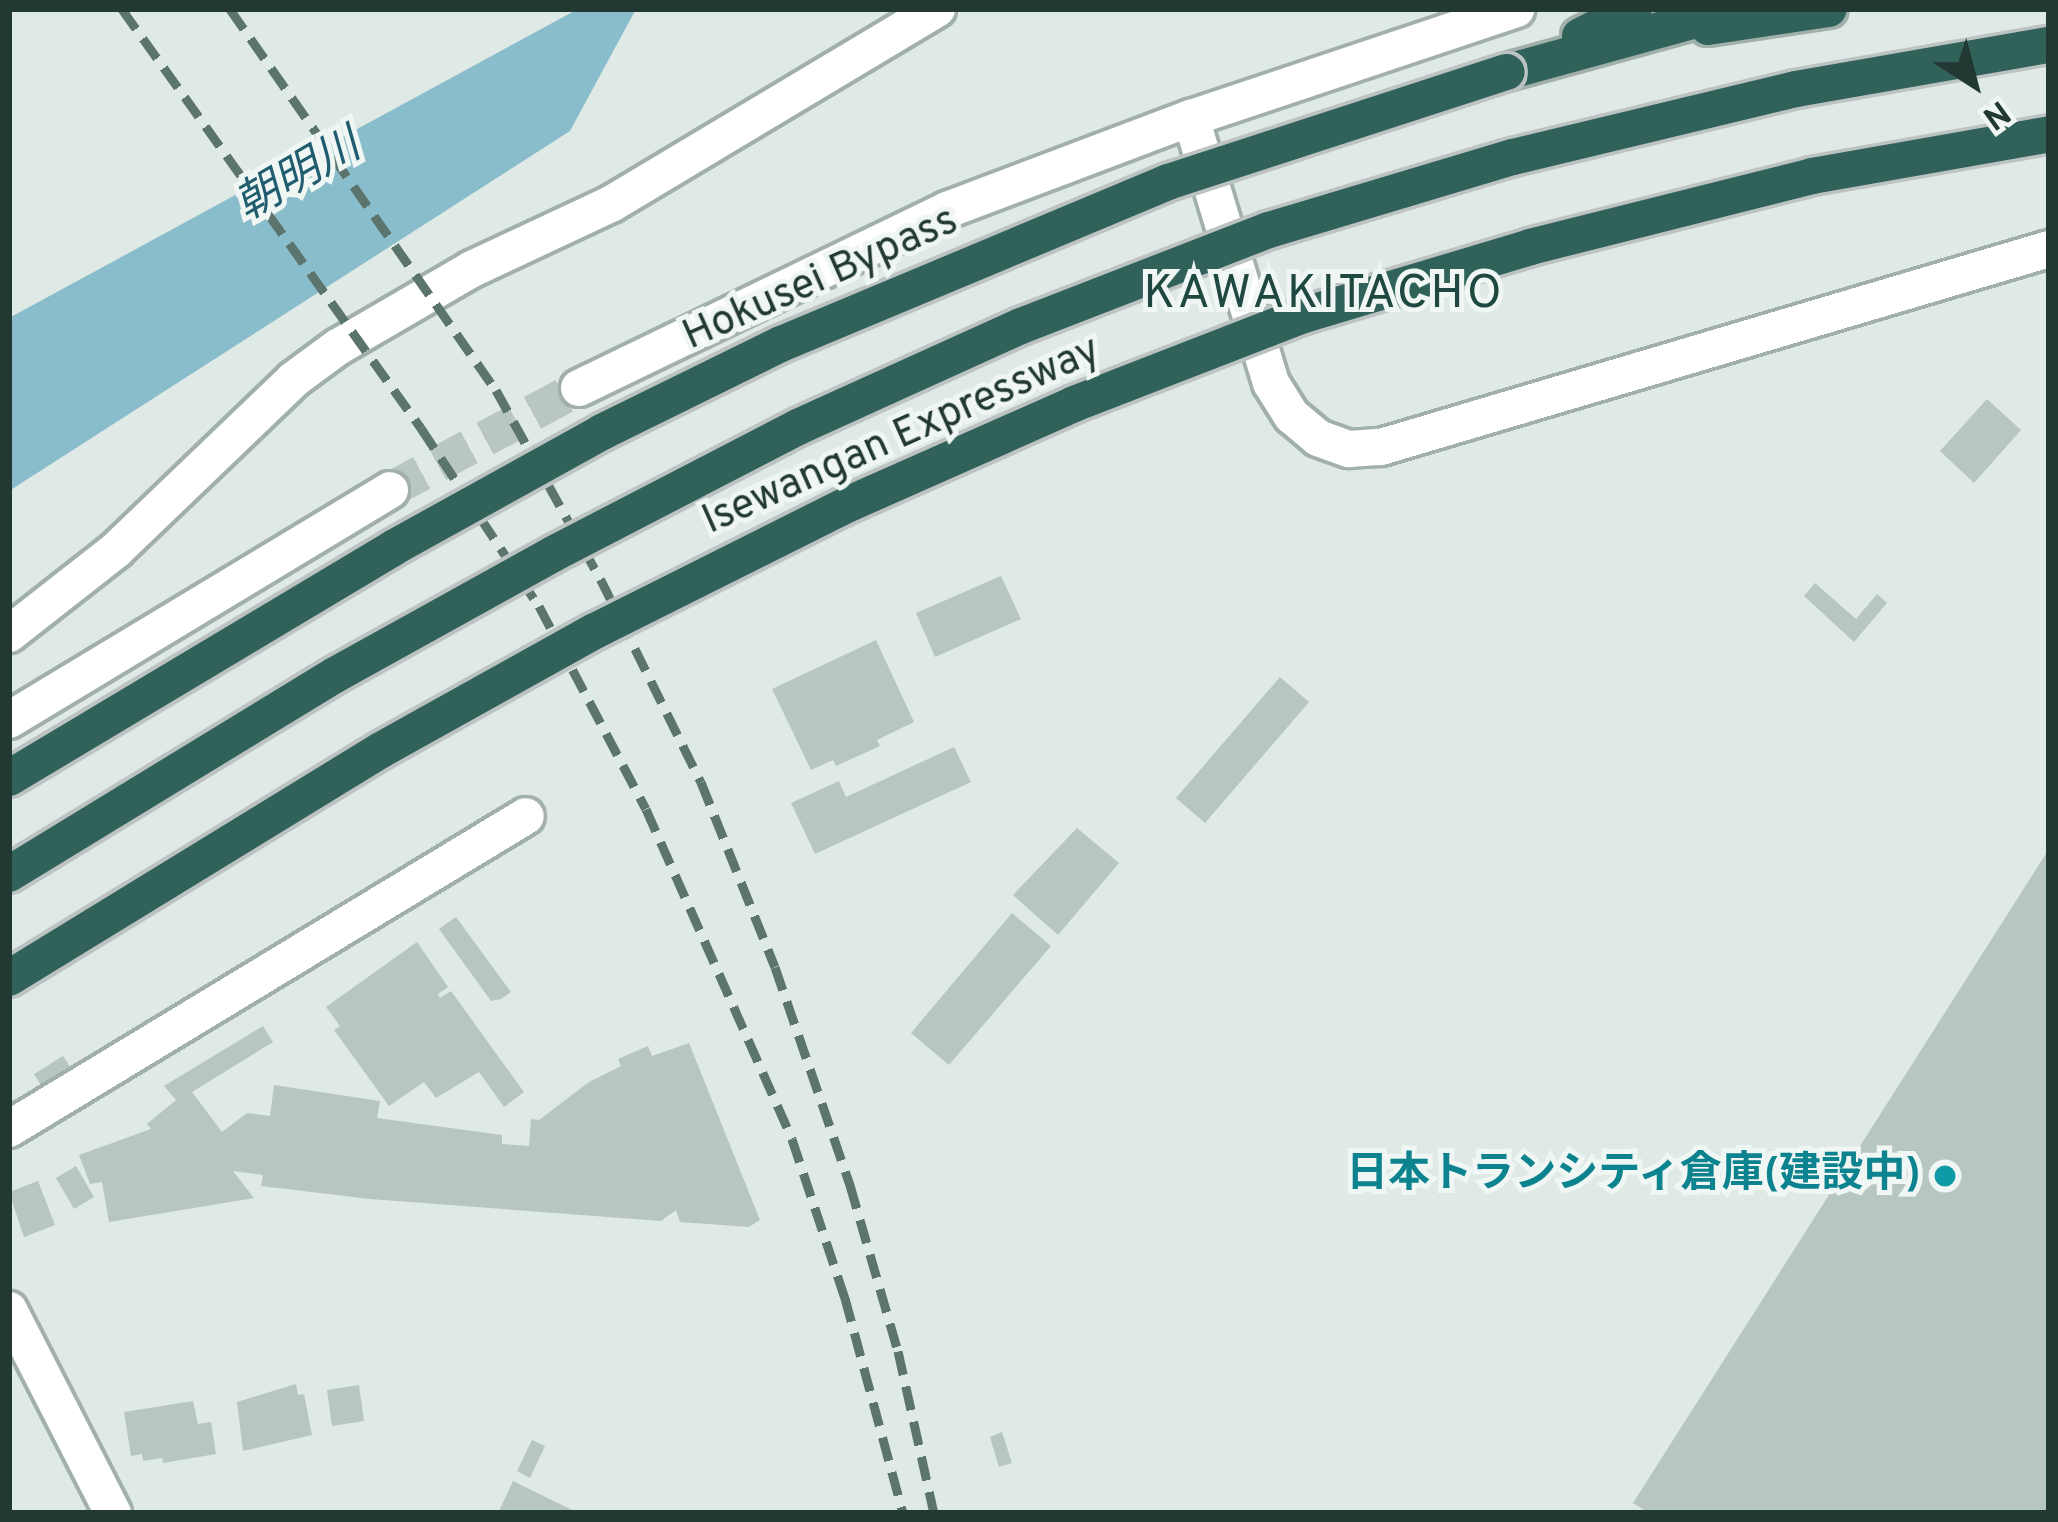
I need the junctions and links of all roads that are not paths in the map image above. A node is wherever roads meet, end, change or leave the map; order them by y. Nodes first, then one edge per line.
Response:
1 (937, 9) edge
2 (1516, 9) edge
3 (1735, 9) edge
4 (1829, 9) edge
5 (1638, 22) edge
6 (2049, 45) edge
7 (1191, 118) junction
8 (2049, 134) edge
9 (2049, 249) edge
10 (579, 388) tunnel mouth
11 (390, 490) tunnel mouth
12 (9, 634) edge
13 (9, 720) edge
14 (9, 778) edge
15 (526, 816) dead end
16 (9, 874) edge
17 (9, 978) edge
18 (9, 1129) edge
19 (9, 1310) edge
20 (113, 1513) edge

1 - 12 street
2 - 7 street
3 - 5 highway
4 - 5 highway
5 - 14 highway, Hokusei Bypass, bridge
6 - 16 highway, Isewangan Expressway, bridge
7 - 9 street
7 - 10 street
8 - 17 highway, Isewangan Expressway, bridge
11 - 13 street
15 - 18 street
19 - 20 street

